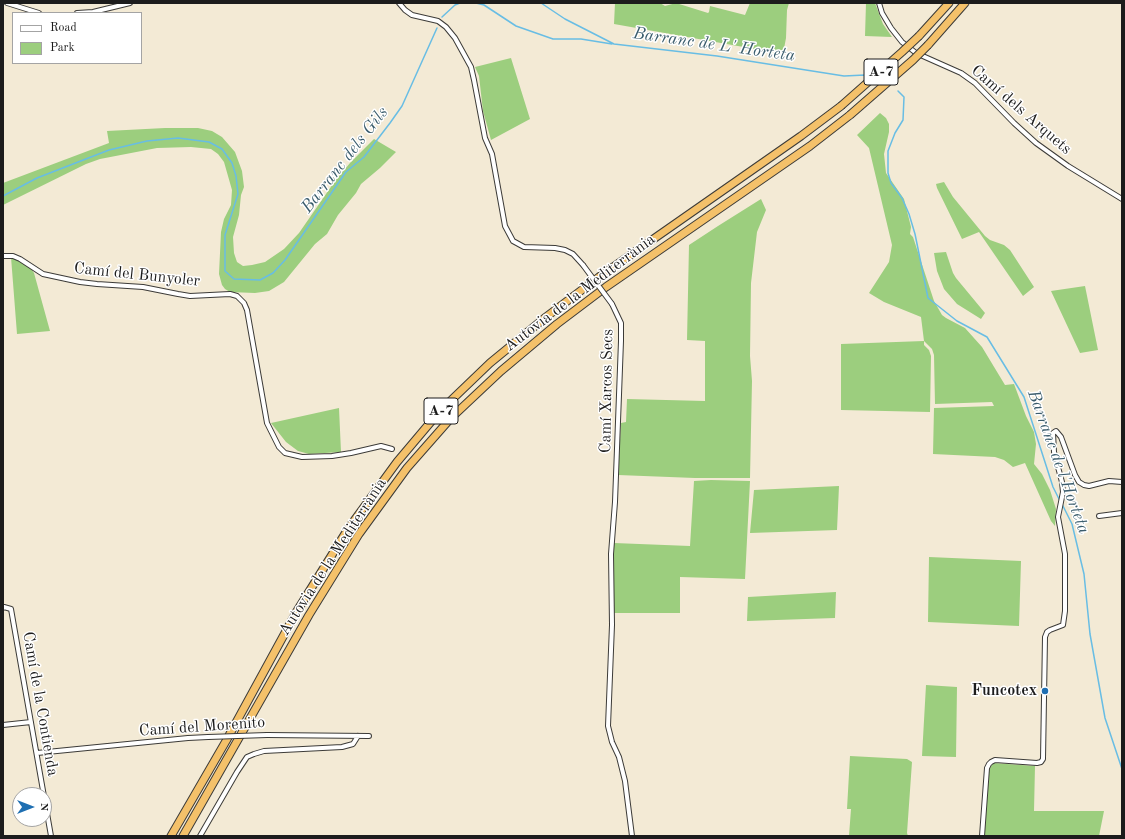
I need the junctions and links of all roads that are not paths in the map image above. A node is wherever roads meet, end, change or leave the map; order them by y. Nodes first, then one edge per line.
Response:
1 (7, 3) edge
2 (130, 3) edge
3 (399, 3) edge
4 (879, 3) edge
5 (949, 3) edge
6 (965, 3) edge
7 (36, 12) edge
8 (93, 12) edge
9 (1122, 198) edge
10 (3, 256) edge
11 (392, 449) dead end
12 (1122, 482) edge
13 (1122, 513) edge
14 (1099, 516) dead end
15 (3, 608) edge
16 (31, 722) junction
17 (3, 725) edge
18 (358, 736) junction
19 (369, 736) dead end
20 (37, 753) junction
21 (51, 836) edge
22 (172, 836) edge
23 (183, 836) edge
24 (200, 836) edge
25 (632, 836) edge
26 (982, 836) edge

1 - 7 street
2 - 8 street
3 - 25 street, Camí Xarcos Secs, bridge
4 - 9 street, Camí dels Arquets
5 - 22 highway, Autovia de la Mediterrània / A-7, bridge
6 - 23 highway, Autovia de la Mediterrània / A-7, bridge
10 - 11 street, Camí del Bunyoler
12 - 26 street
13 - 14 street
15 - 16 street, Camí de la Contienda
16 - 17 street
16 - 20 street, Camí de la Contienda
18 - 19 street, Camí del Morenito
18 - 20 street, Camí del Morenito, bridge
18 - 24 street
20 - 21 street, Camí de la Contienda

